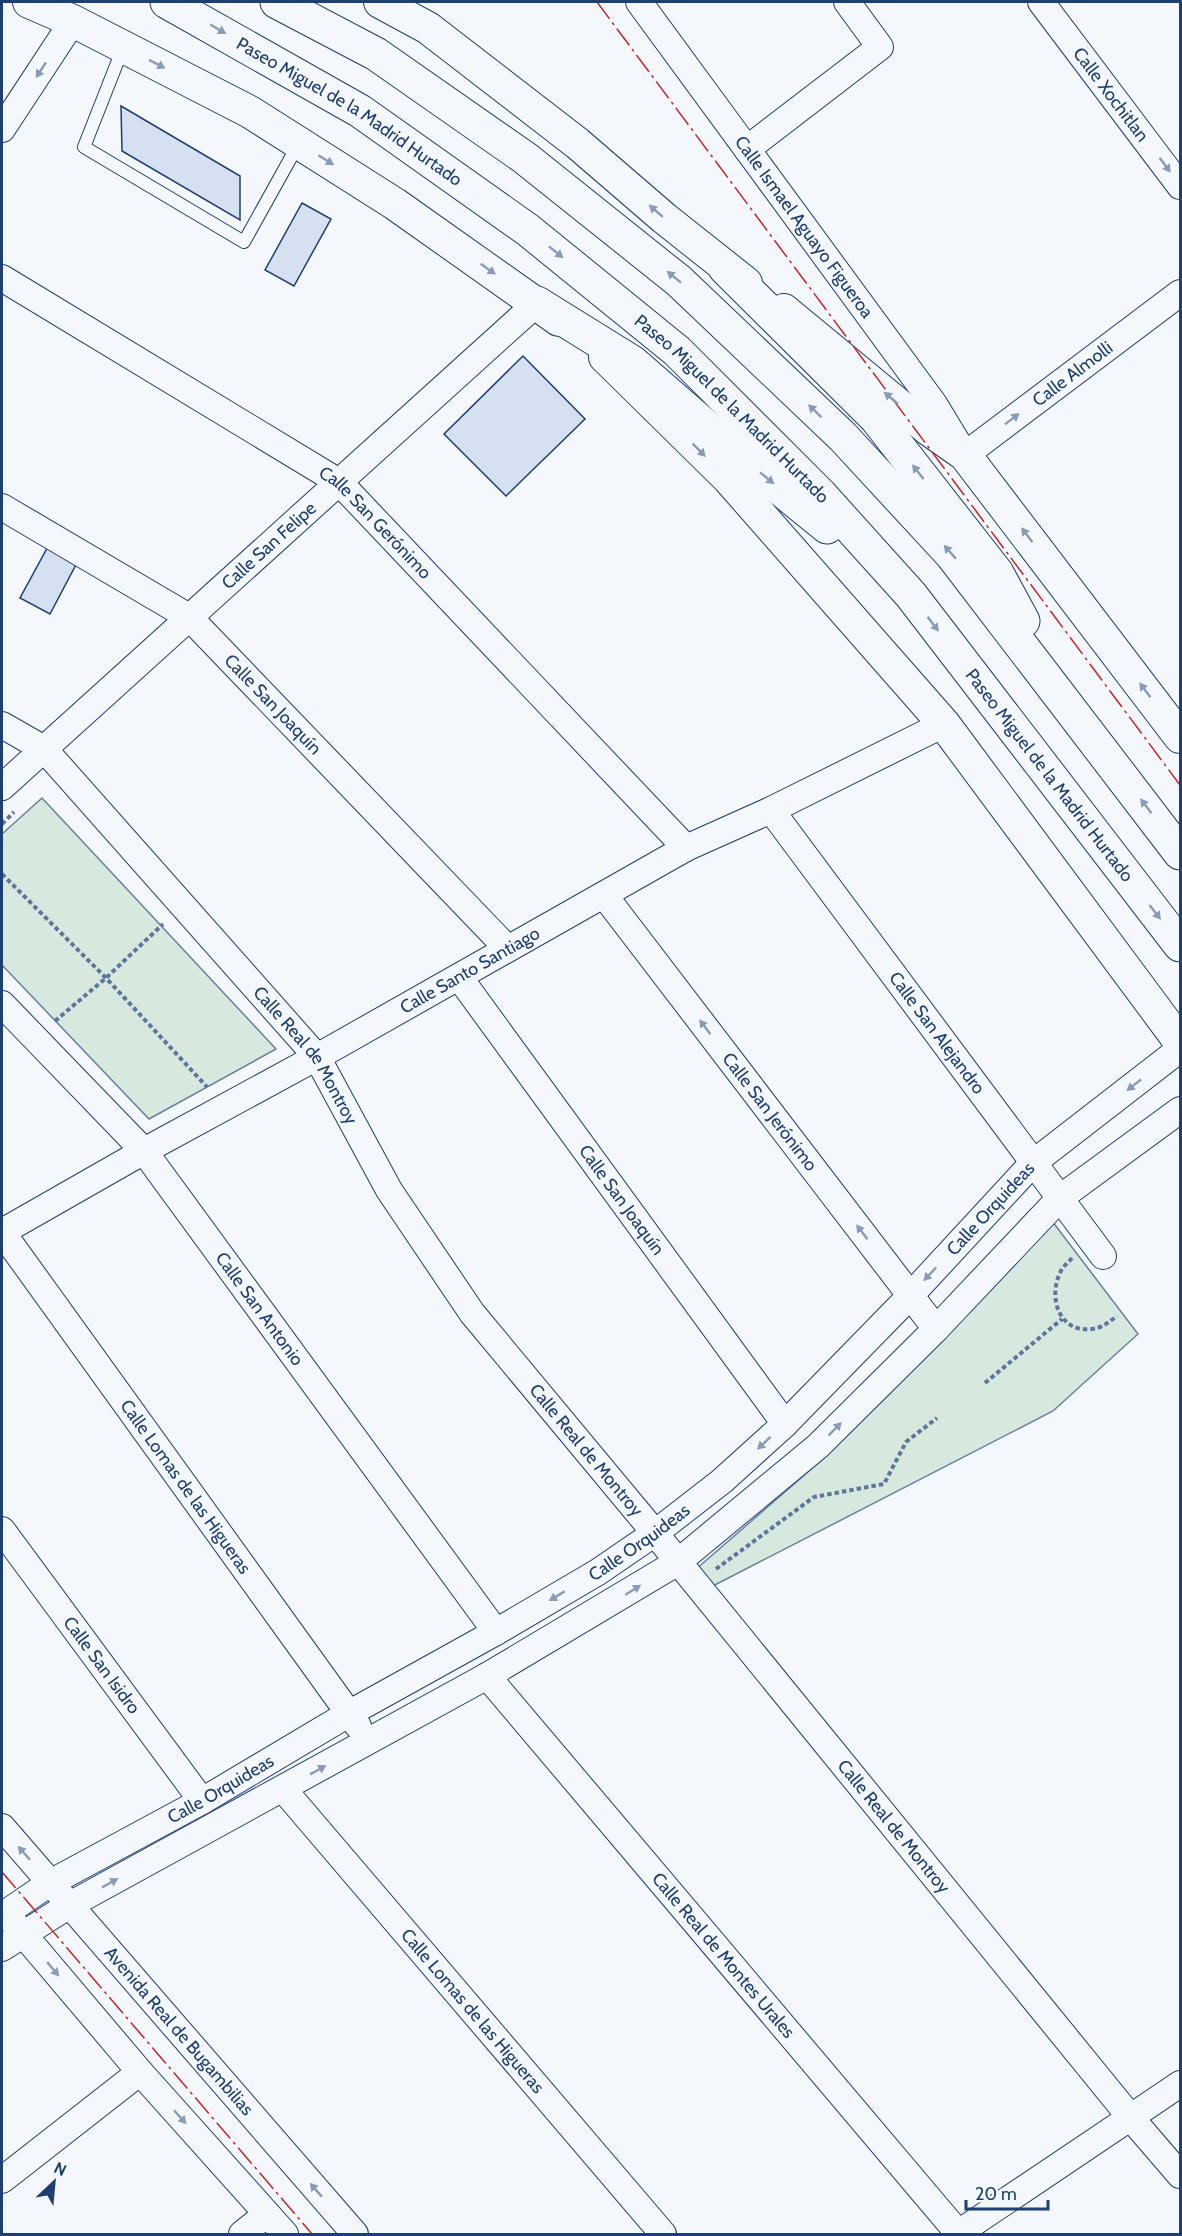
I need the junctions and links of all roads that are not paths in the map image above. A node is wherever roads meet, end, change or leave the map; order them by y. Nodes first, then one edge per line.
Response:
1 (28, 2) edge
2 (167, 2) edge
3 (277, 2) edge
4 (380, 2) edge
5 (639, 2) edge
6 (847, 2) edge
7 (1041, 2) edge
8 (73, 21) junction
9 (123, 46) junction
10 (2, 129) edge
11 (299, 143) junction
12 (747, 149) junction
13 (1180, 186) edge
14 (725, 268) junction
15 (2, 278) edge
16 (1180, 293) edge
17 (537, 303) junction
18 (965, 455) junction
19 (339, 482) junction
20 (2, 507) edge
21 (911, 595) junction
22 (189, 617) junction
23 (1074, 714) junction
24 (944, 724) junction
25 (2, 725) edge
26 (1180, 737) edge
27 (44, 749) junction
28 (2, 787) edge
29 (771, 810) junction
30 (686, 848) junction
31 (1180, 853) edge
32 (604, 895) junction
33 (1180, 945) edge
34 (507, 948) junction
35 (459, 976) junction
36 (2, 1004) edge
37 (1180, 1042) edge
38 (1180, 1049) edge
39 (317, 1057) junction
40 (1180, 1110) edge
41 (144, 1151) junction
42 (1033, 1163) junction
43 (1059, 1198) junction
44 (2, 1232) edge
45 (1103, 1256) dead end
46 (910, 1296) junction
47 (936, 1329) junction
48 (784, 1424) junction
49 (2, 1530) edge
50 (655, 1533) junction
51 (678, 1562) junction
52 (496, 1632) junction
53 (487, 1676) junction
54 (350, 1713) junction
55 (369, 1742) junction
56 (283, 1789) junction
57 (202, 1801) junction
58 (2, 1827) edge
59 (50, 1883) junction
60 (68, 1906) junction
61 (4, 1910) edge
62 (24, 1935) junction
63 (2, 1948) edge
64 (140, 2072) junction
65 (1180, 2084) edge
66 (1131, 2118) junction
67 (1180, 2175) edge
68 (2, 2180) edge
69 (267, 2214) junction
70 (958, 2234) edge
71 (242, 2235) edge
72 (285, 2235) edge
73 (355, 2235) edge
74 (663, 2235) edge

1 - 8 street
2 -> 21 highway, Paseo Miguel de la Madrid Hurtado
23 -> 3 highway
14 -> 4 street
5 - 12 street, Calle Ismael Aguayo Figueroa
6 - 12 street
7 -> 13 street, Calle Xochitlan
8 - 9 street
8 -> 10 street
9 -> 11 street
9 - 11 lane
11 -> 17 street
12 - 18 street, Calle Ismael Aguayo Figueroa
18 -> 14 street
23 -> 14 highway
15 - 19 street, Calle San Gerónimo
18 -> 16 street, Calle Almolli
17 - 19 street, Calle San Felipe
17 -> 21 highway
17 -> 24 street
26 -> 18 street
19 - 22 street, Calle San Felipe
19 - 30 street, Calle San Gerónimo
20 - 22 street, Calle San Joaquín
21 -> 33 highway, Paseo Miguel de la Madrid Hurtado
22 - 27 street, Calle San Felipe
22 - 34 street, Calle San Joaquín
31 -> 23 highway
24 - 29 street, Calle Santo Santiago
24 - 37 street
25 - 27 street, Calle Real de Montroy
27 - 28 street, Calle San Felipe
27 - 39 street, Calle Real de Montroy
29 - 30 street, Calle Santo Santiago
29 - 42 street, Calle San Alejandro
30 - 32 street, Calle Santo Santiago
32 - 34 street, Calle Santo Santiago
46 -> 32 street, Calle San Jerónimo
34 - 35 street, Calle Santo Santiago
35 - 39 street, Calle Santo Santiago
35 - 48 street, Calle San Joaquín
36 - 41 street, Calle San Antonio
38 -> 42 street, Calle Orquideas
39 - 41 street, Calle Santo Santiago
39 - 50 street, Calle Real de Montroy
40 - 43 street, Calle Orquideas
41 - 44 street, Calle Santo Santiago
41 - 52 street, Calle San Antonio
42 - 43 street, Calle San Alejandro
42 -> 46 street, Calle Orquideas
43 - 45 street, Calle San Alejandro
43 - 47 street, Calle Orquideas
44 - 54 street, Calle Lomas de las Higueras
46 - 47 street, Calle San Jerónimo
46 - 48 street, Calle Orquideas
51 -> 47 street, Calle Orquideas
48 -> 50 street, Calle Orquideas
49 - 57 street, Calle San Isidro
50 - 51 street, Calle Real de Montroy
50 -> 52 street, Calle Orquideas
53 -> 51 street, Calle Orquideas
51 - 66 street, Calle Real de Montroy
52 - 54 street, Calle Orquideas
53 - 55 street, Calle Orquideas
53 - 70 street, Calle Real de Montes Urales
54 - 55 street, Calle Lomas de las Higueras
54 - 57 street, Calle Orquideas
56 -> 55 street, Calle Orquideas
60 -> 56 street, Calle Orquideas
56 - 74 street, Calle Lomas de las Higueras
57 - 59 street, Calle Orquideas
59 -> 58 street, Avenida Real de Bugambilias
59 - 60 street, Avenida Real de Bugambilias
59 - 61 street, Calle Orquideas
60 - 62 street, Calle Orquideas
73 -> 60 street, Avenida Real de Bugambilias
61 - 62 street
62 - 63 street, Calle Orquideas
62 -> 64 street
64 - 68 street
64 -> 69 street
65 - 66 street
66 - 67 street, Calle Real de Montroy
66 - 70 street
69 - 71 street
69 - 72 street

